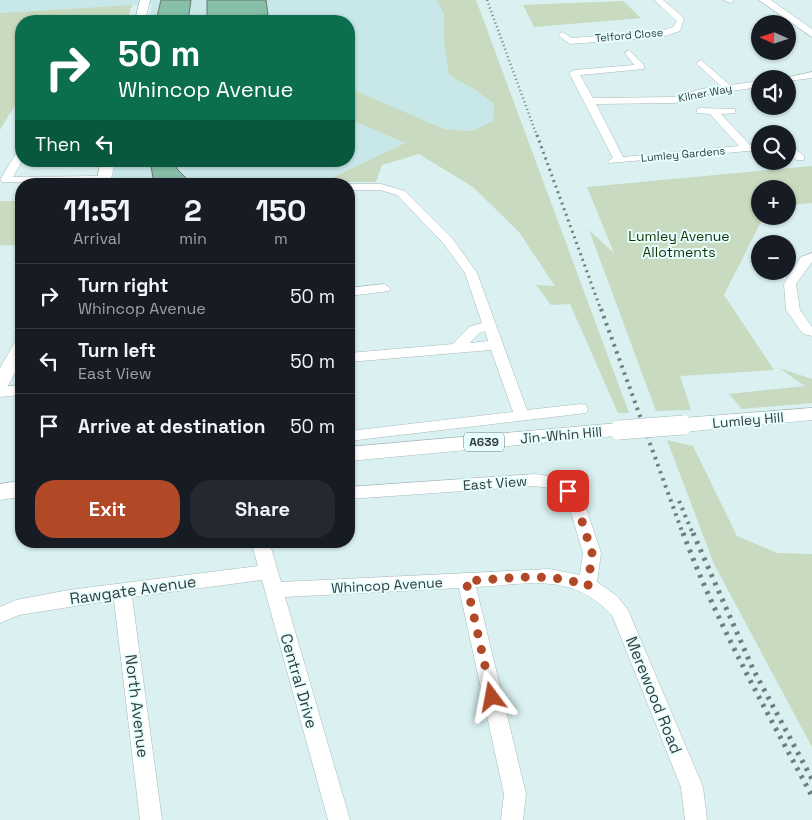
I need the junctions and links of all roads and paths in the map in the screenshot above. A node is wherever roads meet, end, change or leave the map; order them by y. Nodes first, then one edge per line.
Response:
1 (145, 0) edge
2 (658, 0) edge
3 (667, 0) edge
4 (764, 0) edge
5 (141, 15) edge
6 (812, 34) edge
7 (564, 39) dead end
8 (629, 53) dead end
9 (701, 63) dead end
10 (812, 75) edge
11 (796, 77) edge
12 (751, 85) edge
13 (728, 88) junction
14 (590, 101) junction
15 (701, 111) dead end
16 (731, 111) dead end
17 (714, 112) junction
18 (748, 148) junction
19 (751, 148) edge
20 (796, 154) edge
21 (800, 158) dead end
22 (15, 164) edge
23 (15, 180) edge
24 (355, 186) edge
25 (812, 257) edge
26 (384, 288) dead end
27 (355, 291) edge
28 (488, 324) junction
29 (812, 332) edge
30 (495, 345) junction
31 (456, 348) junction
32 (15, 357) edge
33 (355, 357) edge
34 (0, 385) edge
35 (15, 391) edge
36 (0, 392) edge
37 (581, 409) dead end
38 (812, 414) edge
39 (522, 416) junction
40 (683, 426) joint
41 (355, 435) edge
42 (355, 453) edge
43 (15, 490) edge
44 (0, 492) edge
45 (355, 493) edge
46 (262, 548) edge
47 (271, 581) junction
48 (466, 581) junction
49 (588, 586) junction
50 (122, 591) junction
51 (0, 615) edge
52 (151, 820) edge
53 (339, 820) edge
54 (512, 820) edge
55 (696, 820) edge

1 - 5 main road
2 - 3 street
2 - 7 street, Telford Close
4 - 6 main road
8 - 14 street
9 - 13 street
10 - 11 street
12 - 13 street, Kilner Way
13 - 14 street, Kilner Way
14 - 18 street, Lumley Gardens
15 - 17 street
16 - 17 street
17 - 18 street, Lumley Gardens
18 - 19 street, Lumley Gardens
20 - 21 street
22 - 23 street
24 - 28 street
25 - 29 street
26 - 27 street
28 - 30 street
28 - 31 street
30 - 31 street
30 - 39 street
31 - 33 street
32 - 34 main road
35 - 36 street
37 - 39 street
38 - 40 main road, Lumley Hill / A639
39 - 41 street
40 - 42 main road, Jin-Whin Hill / A639, bridge
43 - 44 main road
45 - 49 street, East View
46 - 47 street, Central Drive
47 - 48 street, Whincop Avenue
47 - 50 street, Rawgate Avenue
47 - 53 street, Central Drive
48 - 49 street, Whincop Avenue
48 - 54 street
49 - 55 street, Merewood Road
50 - 51 street, Rawgate Avenue
50 - 52 street, North Avenue

